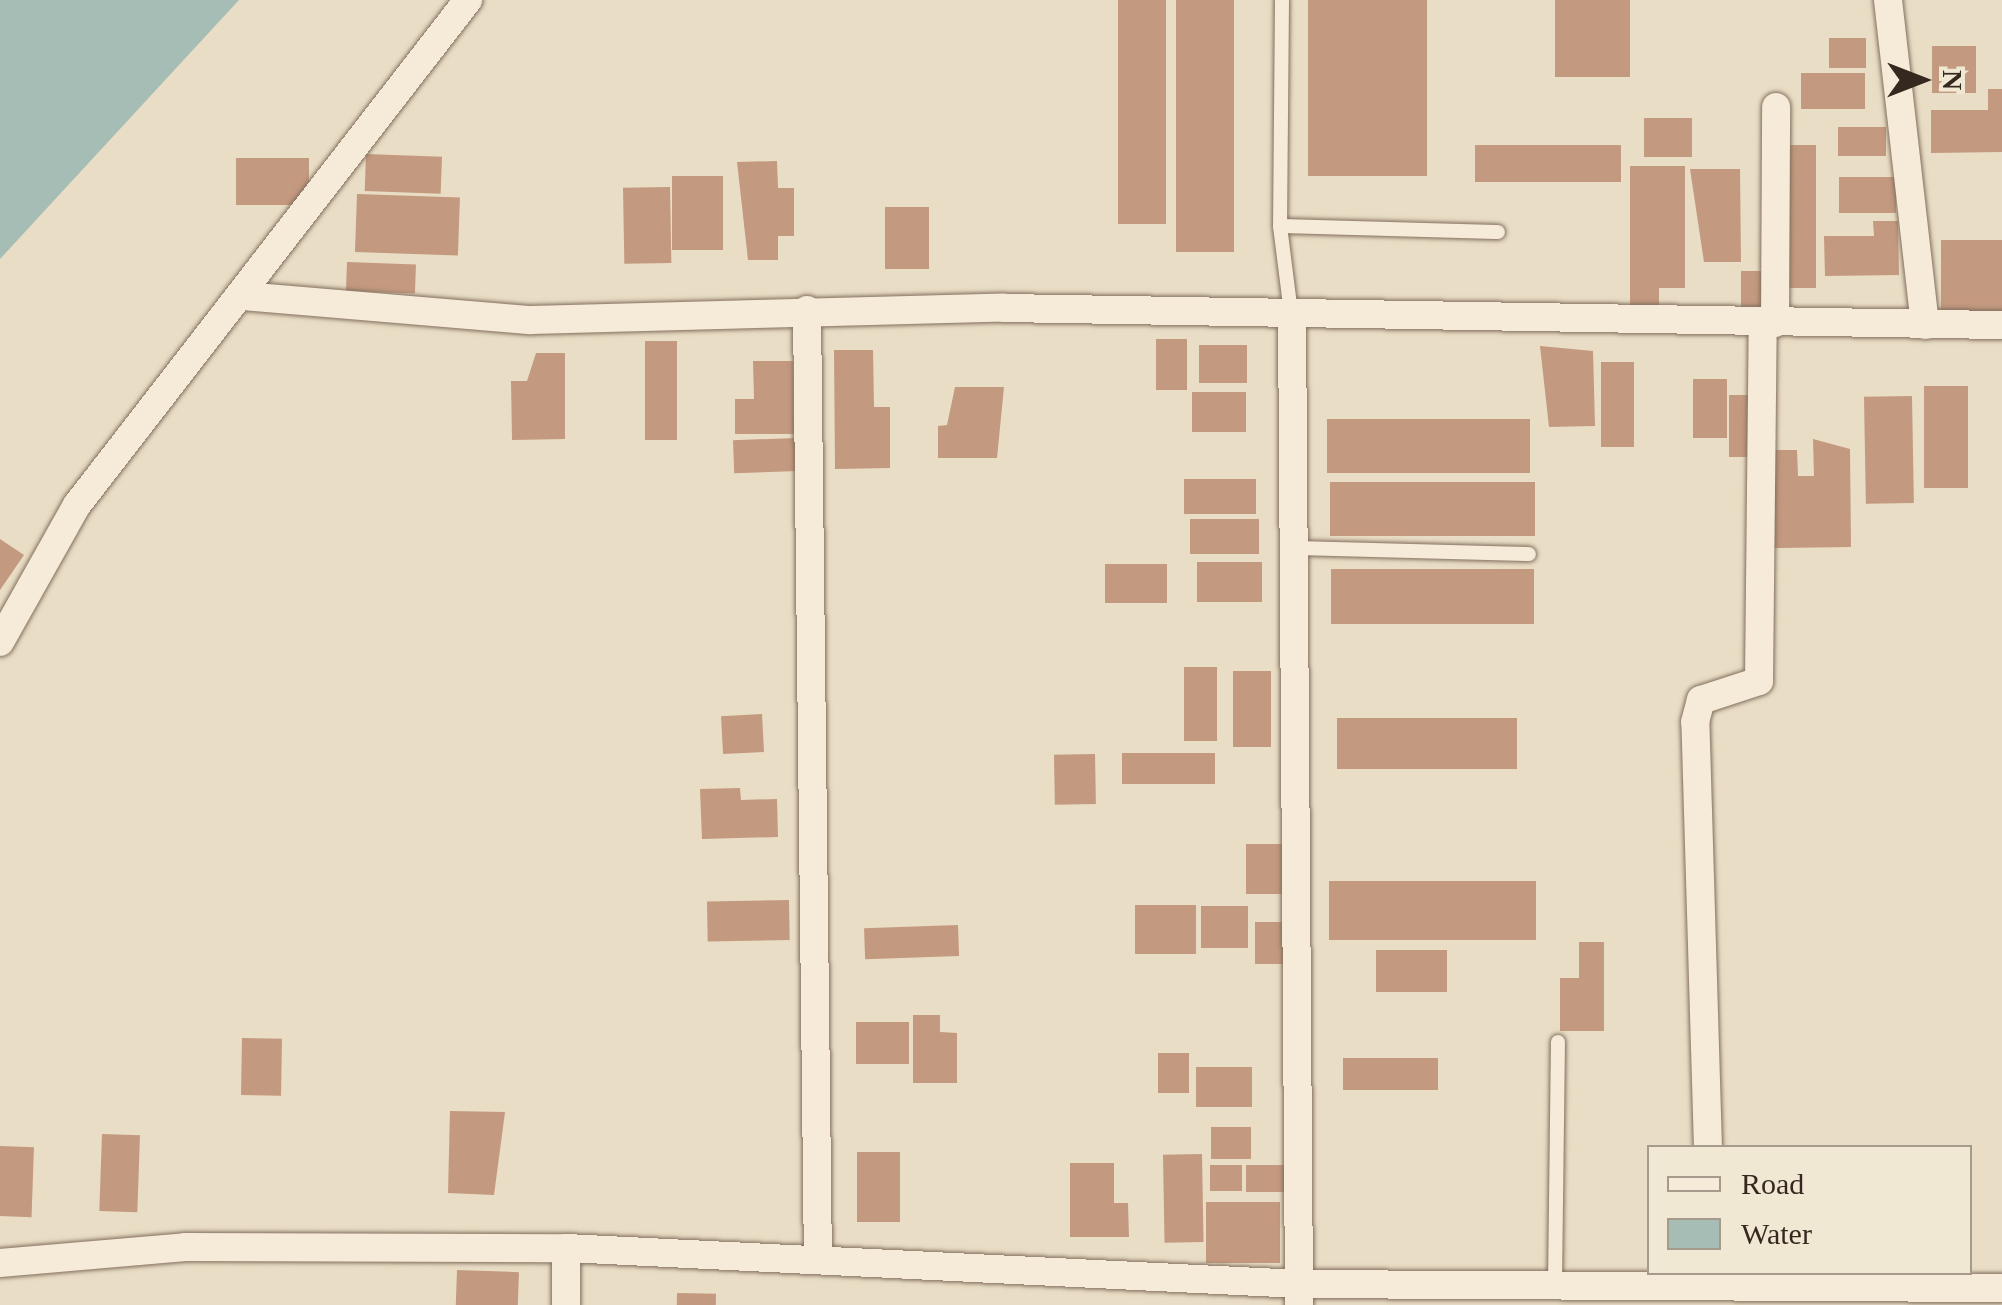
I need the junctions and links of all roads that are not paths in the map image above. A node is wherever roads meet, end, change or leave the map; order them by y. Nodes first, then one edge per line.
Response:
1 (468, 0) edge
2 (1282, 0) edge
3 (1888, 0) edge
4 (1776, 107) dead end
5 (1280, 226) junction
6 (1498, 232) dead end
7 (242, 296) junction
8 (807, 310) junction
9 (1292, 316) junction
10 (1769, 323) junction
11 (1925, 325) junction
12 (2002, 325) edge
13 (1294, 548) junction
14 (1529, 554) dead end
15 (0, 642) edge
16 (1558, 1042) dead end
17 (1708, 1145) edge
18 (566, 1248) junction
19 (818, 1259) junction
20 (0, 1263) edge
21 (1712, 1278) edge
22 (1555, 1284) junction
23 (2002, 1288) edge
24 (1299, 1294) edge
25 (1796, 1295) edge
26 (566, 1305) edge

1 - 7 street
2 - 5 lane
3 - 11 street
4 - 10 street
5 - 6 lane
5 - 9 lane
7 - 8 street
7 - 15 street
8 - 9 street
8 - 19 street
9 - 10 street
9 - 13 street
10 - 11 street
10 - 17 street
11 - 12 street
13 - 14 lane
13 - 24 street
16 - 22 lane
18 - 19 street
18 - 20 street
18 - 26 street
19 - 24 street
21 - 22 street
21 - 25 street
22 - 24 street
23 - 25 street

